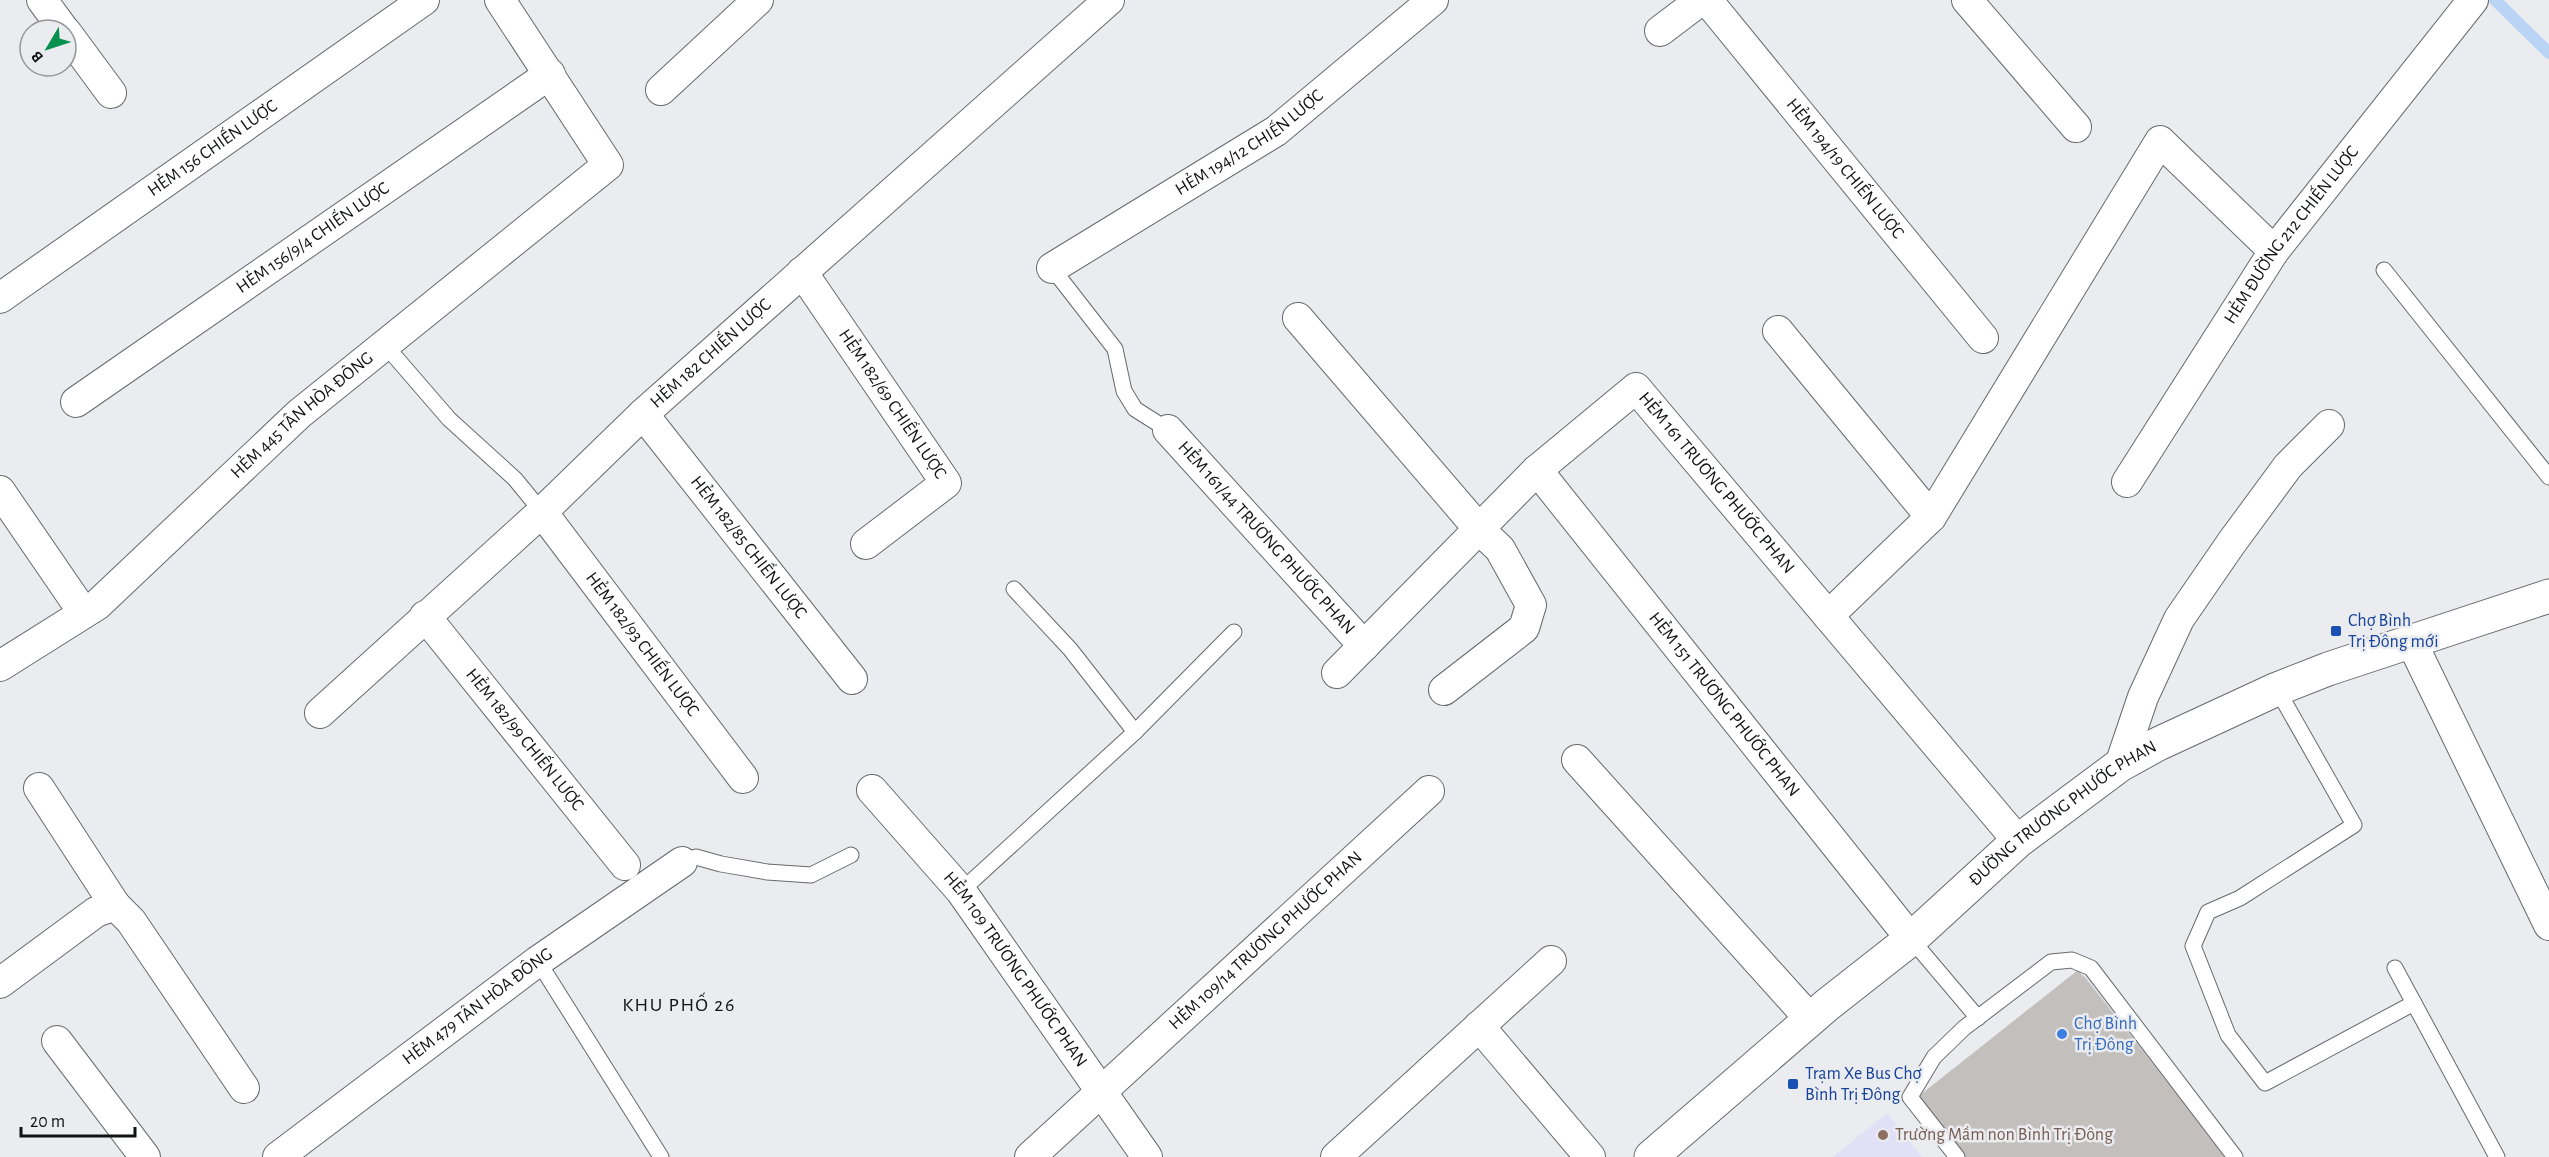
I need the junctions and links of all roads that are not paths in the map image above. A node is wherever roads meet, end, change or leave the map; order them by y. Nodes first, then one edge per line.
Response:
1 (42, 0) edge
2 (424, 0) edge
3 (500, 0) edge
4 (758, 0) edge
5 (1109, 0) edge
6 (1433, 0) edge
7 (1701, 0) edge
8 (1707, 0) edge
9 (1967, 0) edge
10 (2472, 1) edge
11 (55, 18) edge
12 (1660, 31) dead end
13 (78, 49) edge
14 (550, 74) junction
15 (661, 90) dead end
16 (111, 93) dead end
17 (2076, 127) dead end
18 (2274, 251) junction
19 (1052, 268) joint
20 (2384, 270) dead end
21 (802, 272) junction
22 (0, 298) edge
23 (1298, 318) dead end
24 (1778, 331) dead end
25 (1983, 338) dead end
26 (385, 345) junction
27 (76, 402) dead end
28 (643, 414) junction
29 (2329, 425) dead end
30 (1168, 430) joint
31 (1536, 470) junction
32 (2549, 477) edge
33 (2127, 482) dead end
34 (0, 491) edge
35 (542, 512) junction
36 (1931, 517) junction
37 (1479, 529) junction
38 (866, 544) dead end
39 (1014, 589) dead end
40 (2549, 596) edge
41 (83, 612) junction
42 (425, 616) junction
43 (1828, 616) junction
44 (1234, 632) dead end
45 (2412, 643) junction
46 (1364, 646) junction
47 (0, 666) edge
48 (1337, 673) dead end
49 (852, 679) dead end
50 (2277, 689) junction
51 (1444, 690) dead end
52 (320, 713) dead end
53 (1135, 732) junction
54 (1577, 760) dead end
55 (2120, 765) junction
56 (743, 778) dead end
57 (39, 788) dead end
58 (872, 790) dead end
59 (1430, 791) dead end
60 (2018, 841) junction
61 (851, 855) dead end
62 (682, 862) joint
63 (625, 865) dead end
64 (961, 891) junction
65 (115, 905) junction
66 (2549, 925) edge
67 (1911, 939) junction
68 (538, 961) junction
69 (1551, 961) dead end
70 (2395, 968) dead end
71 (0, 983) edge
72 (2414, 1003) junction
73 (1978, 1018) junction
74 (1811, 1020) junction
75 (1479, 1026) junction
76 (57, 1041) dead end
77 (244, 1088) dead end
78 (1102, 1089) junction
79 (145, 1157) edge
80 (278, 1157) edge
81 (661, 1157) edge
82 (1030, 1157) edge
83 (1147, 1157) edge
84 (1336, 1157) edge
85 (1590, 1157) edge
86 (1652, 1157) edge
87 (1957, 1157) edge
88 (2235, 1157) edge
89 (2497, 1157) edge

1 - 11 street
2 - 22 street, HẺM 156 CHIẾN LƯỢC
3 - 14 street
4 - 15 street
5 - 21 street, HẺM 182 CHIẾN LƯỢC
6 - 19 street, HẺM 194/12 CHIẾN LƯỢC
7 - 12 street
8 - 25 street, HẺM 194/19 CHIẾN LƯỢC
9 - 17 street
10 - 18 street, HẺM ĐƯỜNG 212 CHIẾN LƯỢC
13 - 16 street
14 - 26 street, HẺM 445 TÂN HÒA ĐÔNG
14 - 27 street, HẺM 156/9/4 CHIẾN LƯỢC
18 - 33 street, HẺM ĐƯỜNG 212 CHIẾN LƯỢC
18 - 36 street
19 - 30 lane
20 - 32 lane
21 - 28 street, HẺM 182 CHIẾN LƯỢC
21 - 38 street, HẺM 182/69 CHIẾN LƯỢC
23 - 37 street
24 - 36 street
26 - 35 lane
26 - 41 street, HẺM 445 TÂN HÒA ĐÔNG
28 - 35 street, HẺM 182 CHIẾN LƯỢC
28 - 49 street, HẺM 182/85 CHIẾN LƯỢC
29 - 55 street
30 - 46 street, HẺM 161/44 TRƯƠNG PHƯỚC PHAN
31 - 37 street, HẺM 161 TRƯƠNG PHƯỚC PHAN
31 - 43 street, HẺM 161 TRƯƠNG PHƯỚC PHAN
31 - 67 street, HẺM 151 TRƯƠNG PHƯỚC PHAN
34 - 41 street
35 - 42 street, HẺM 182 CHIẾN LƯỢC
35 - 56 street, HẺM 182/93 CHIẾN LƯỢC
36 - 43 street
37 - 46 street, HẺM 161 TRƯƠNG PHƯỚC PHAN
37 - 51 street
39 - 53 lane
40 - 45 street, ĐƯỜNG TRƯƠNG PHƯỚC PHAN
41 - 47 street, HẺM 445 TÂN HÒA ĐÔNG
42 - 52 street, HẺM 182 CHIẾN LƯỢC
42 - 63 street, HẺM 182/99 CHIẾN LƯỢC
43 - 60 street, HẺM 161 TRƯƠNG PHƯỚC PHAN
44 - 53 lane
45 - 50 street, ĐƯỜNG TRƯƠNG PHƯỚC PHAN
45 - 66 street
46 - 48 street, HẺM 161 TRƯƠNG PHƯỚC PHAN
50 - 55 street, ĐƯỜNG TRƯƠNG PHƯỚC PHAN
50 - 72 lane
53 - 64 lane
54 - 74 street
55 - 60 street, ĐƯỜNG TRƯƠNG PHƯỚC PHAN
57 - 65 street
58 - 64 street, HẺM 109 TRƯƠNG PHƯỚC PHAN
59 - 78 street, HẺM 109/14 TRƯƠNG PHƯỚC PHAN
60 - 67 street, ĐƯỜNG TRƯƠNG PHƯỚC PHAN
61 - 62 lane
62 - 68 street, HẺM 479 TÂN HÒA ĐÔNG
64 - 78 street, HẺM 109 TRƯƠNG PHƯỚC PHAN
65 - 71 street
65 - 77 street
67 - 73 lane
67 - 74 street, ĐƯỜNG TRƯƠNG PHƯỚC PHAN
68 - 80 street, HẺM 479 TÂN HÒA ĐÔNG
68 - 81 lane
69 - 75 street
70 - 72 lane
72 - 89 lane
73 - 87 lane
73 - 88 lane
74 - 86 street, ĐƯỜNG TRƯƠNG PHƯỚC PHAN
75 - 84 street
75 - 85 street
76 - 79 street
78 - 82 street, HẺM 109/14 TRƯƠNG PHƯỚC PHAN
78 - 83 street, HẺM 109 TRƯƠNG PHƯỚC PHAN

